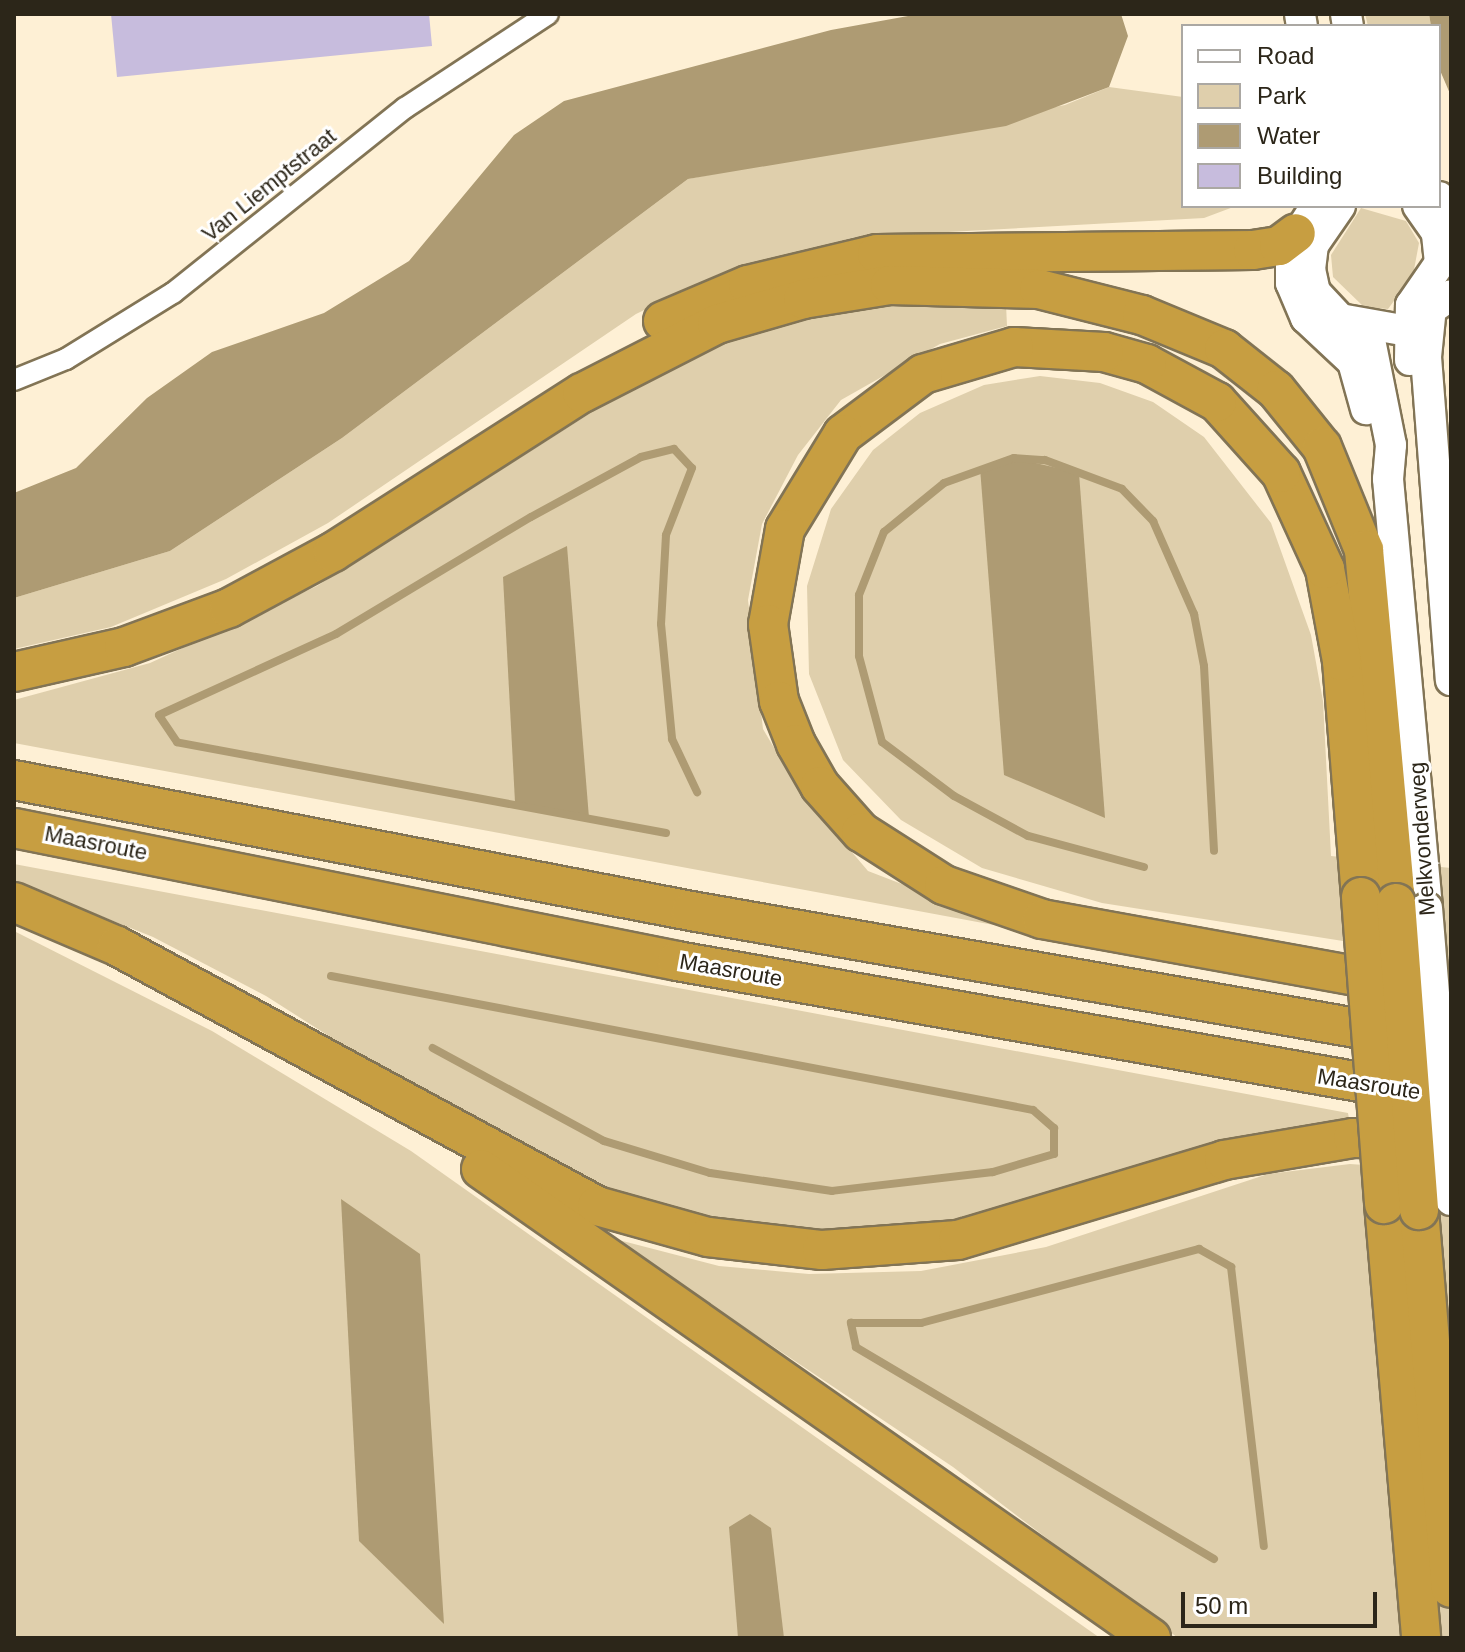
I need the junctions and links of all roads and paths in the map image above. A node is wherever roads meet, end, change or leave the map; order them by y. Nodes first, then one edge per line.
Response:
1 (548, 14) edge
2 (1316, 212) edge
3 (1442, 212) edge
4 (1451, 295) edge
5 (1418, 323) junction
6 (1349, 336) junction
7 (14, 380) edge
8 (485, 451) junction
9 (14, 672) edge
10 (1451, 680) edge
11 (14, 780) edge
12 (14, 828) edge
13 (14, 902) edge
14 (1394, 903) junction
15 (1451, 993) edge
16 (1451, 1044) edge
17 (325, 1059) junction
18 (1451, 1097) edge
19 (1451, 1142) edge
20 (1418, 1205) edge
21 (1451, 1588) edge
22 (1151, 1638) edge
23 (1421, 1638) edge

1 - 7 street, Van Liemptstraat
2 - 6 main road
2 - 6 main road
2 - 8 highway
3 - 5 main road
4 - 5 main road
5 - 6 main road
5 - 10 main road
6 - 14 main road, Melkvonderweg
8 - 9 highway
8 - 14 highway
11 - 16 highway, Maasroute
12 - 18 highway, Maasroute
13 - 17 highway
14 - 15 highway
14 - 20 highway, bridge
14 - 20 main road, Melkvonderweg, bridge
17 - 19 highway
17 - 22 highway
20 - 21 highway
20 - 23 highway

